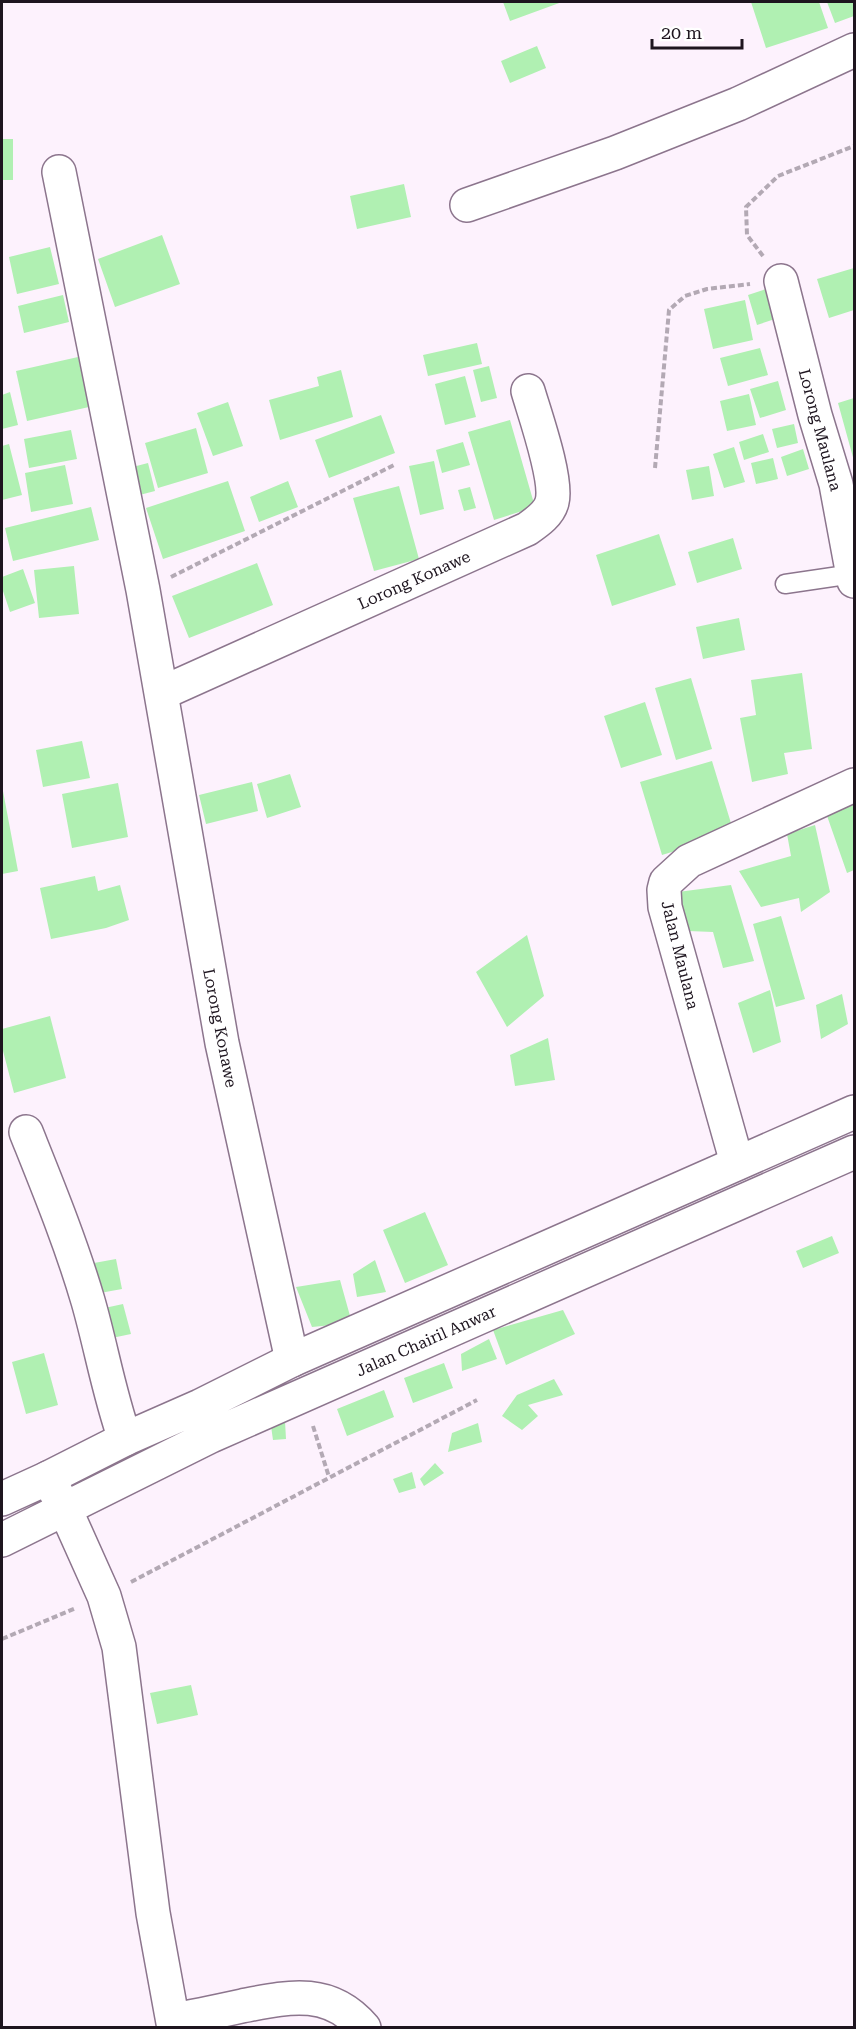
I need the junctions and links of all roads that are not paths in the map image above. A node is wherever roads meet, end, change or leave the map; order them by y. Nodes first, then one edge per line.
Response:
1 (855, 50) edge
2 (59, 172) dead end
3 (467, 205) dead end
4 (781, 281) road end
5 (528, 391) dead end
6 (854, 578) edge
7 (785, 584) dead end
8 (162, 693) junction
9 (855, 785) edge
10 (855, 1112) edge
11 (26, 1131) dead end
12 (855, 1152) edge
13 (737, 1163) junction
14 (292, 1360) junction
15 (125, 1438) junction
16 (48, 1478) junction
17 (2, 1499) edge
18 (65, 1509) junction
19 (2, 1540) edge
20 (174, 2024) edge
21 (364, 2028) edge

1 - 3 street
2 - 8 street, Lorong Konawe
4 - 6 street, Lorong Maulana
5 - 8 street, Lorong Konawe
6 - 7 lane
8 - 14 street, Lorong Konawe
9 - 13 street, Jalan Maulana
10 - 13 street
11 - 15 street
12 - 18 street, Jalan Chairil Anwar
13 - 14 street
14 - 15 street
15 - 16 street
16 - 17 street
16 - 18 street
18 - 19 street, Jalan Chairil Anwar
18 - 20 street
20 - 21 street

